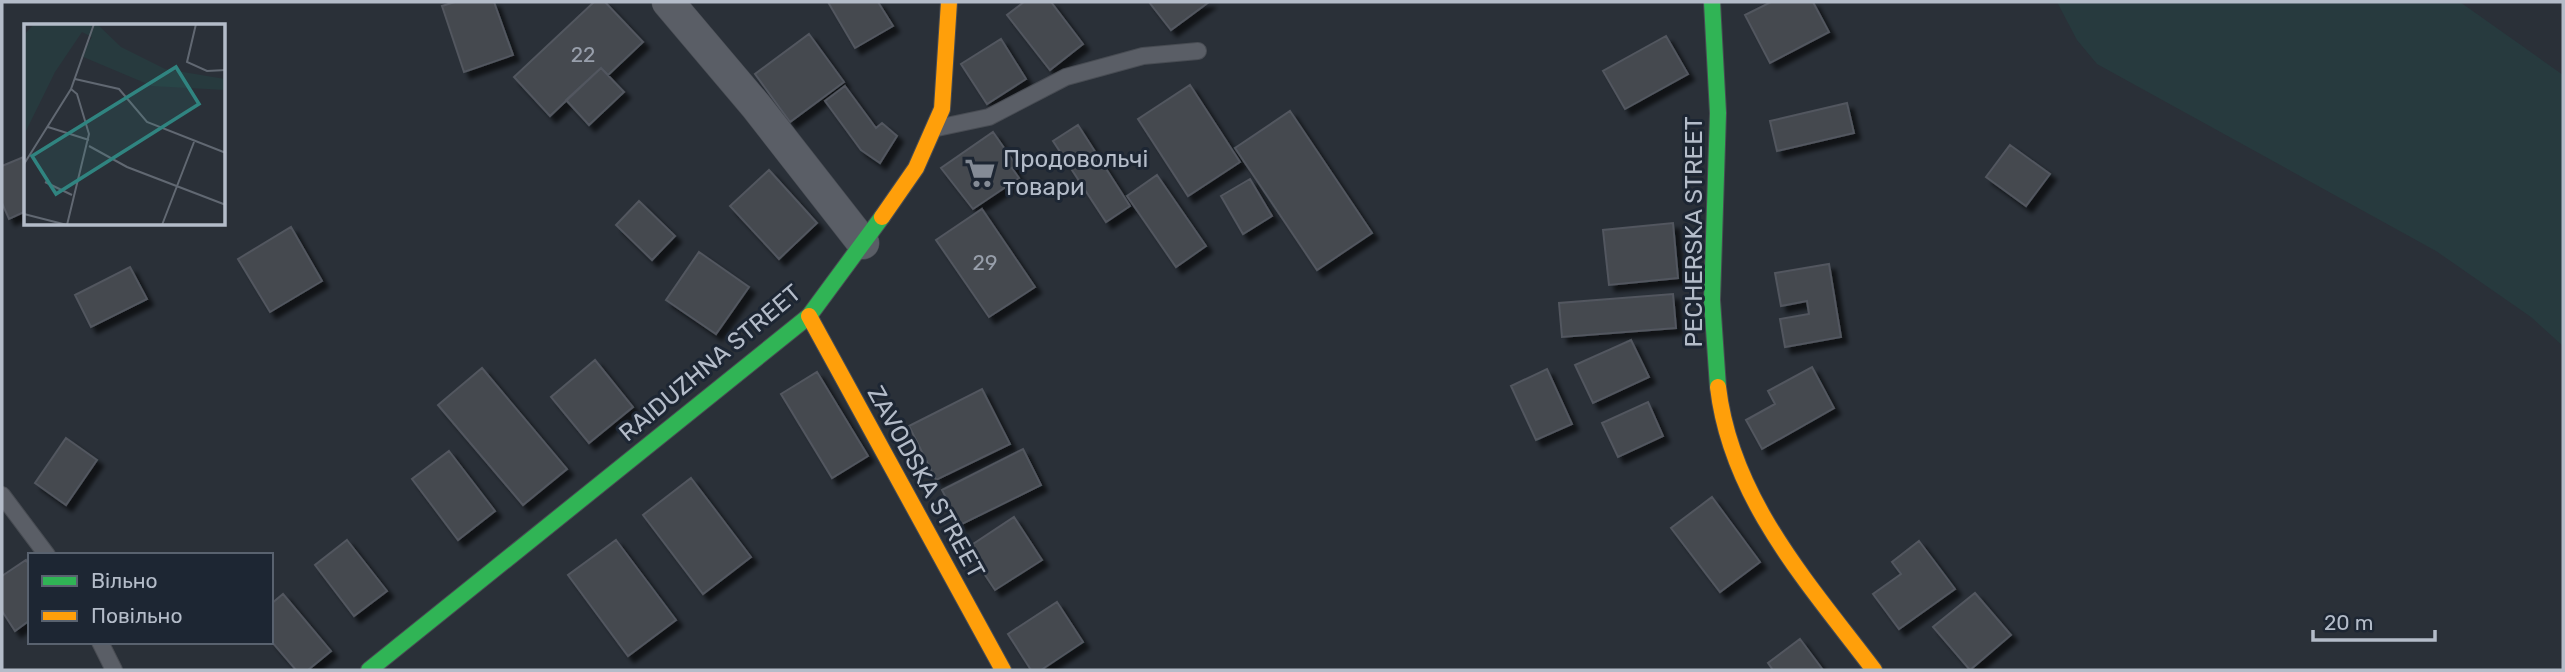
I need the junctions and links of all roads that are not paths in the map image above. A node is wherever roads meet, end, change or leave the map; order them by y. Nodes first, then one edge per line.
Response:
1 (668, 2) edge
2 (949, 2) edge
3 (1712, 2) edge
4 (1198, 51) dead end
5 (934, 129) junction
6 (863, 243) junction
7 (809, 316) junction
8 (2, 495) edge
9 (46, 553) edge
10 (101, 644) edge
11 (114, 670) edge
12 (369, 670) edge
13 (1003, 670) edge
14 (1874, 670) edge

1 - 6 street
2 - 5 street, RAIDUZHNA STREET
3 - 14 street, PECHERSKA STREET
4 - 5 lane
5 - 6 street, RAIDUZHNA STREET
6 - 7 street, RAIDUZHNA STREET
7 - 12 street, RAIDUZHNA STREET
7 - 13 street, ZAVODSKA STREET
8 - 9 lane
10 - 11 lane

